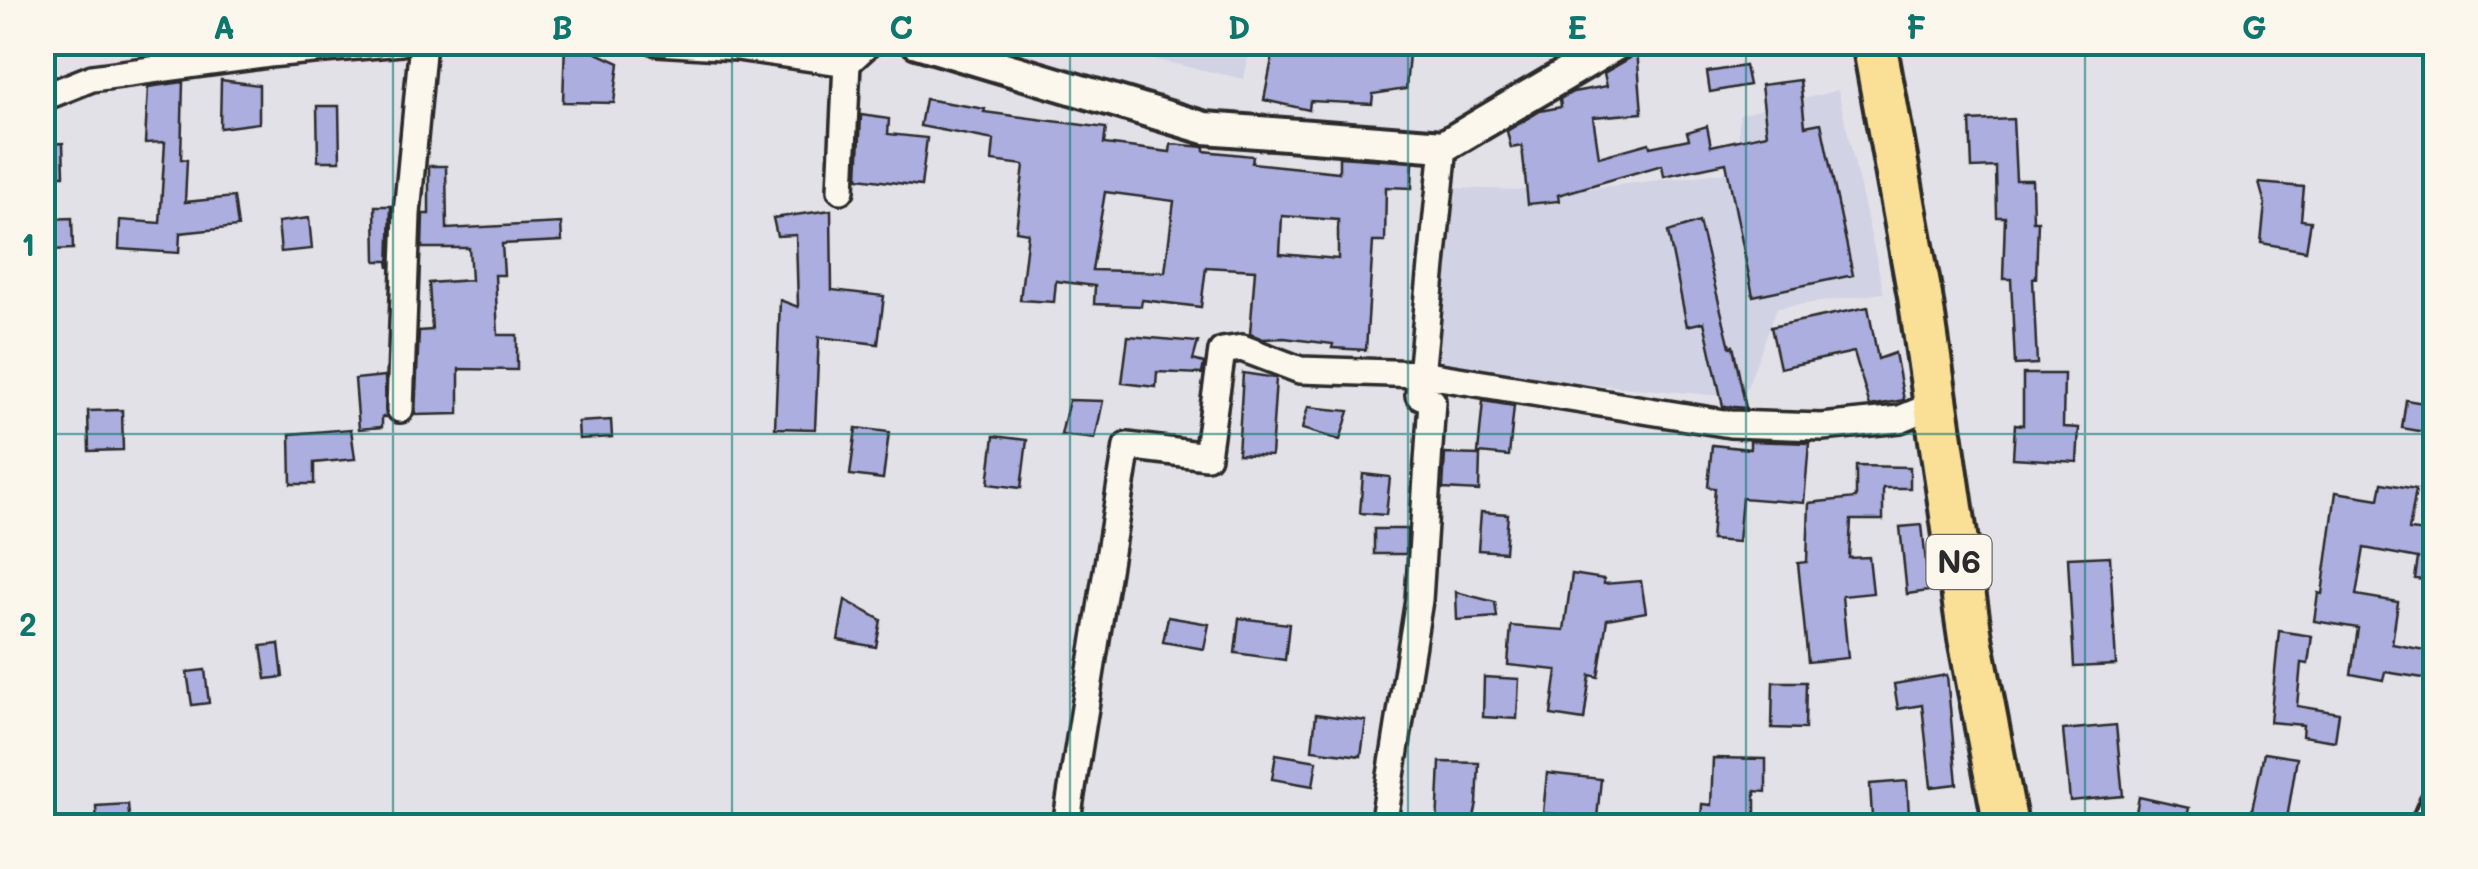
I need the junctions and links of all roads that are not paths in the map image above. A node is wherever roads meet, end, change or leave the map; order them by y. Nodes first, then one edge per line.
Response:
1 (401, 42) edge
2 (423, 42) edge
3 (438, 42) edge
4 (447, 42) edge
5 (657, 42) edge
6 (870, 42) edge
7 (917, 42) edge
8 (1620, 42) edge
9 (1874, 42) edge
10 (847, 63) junction
11 (42, 98) edge
12 (1444, 146) junction
13 (841, 190) dead end
14 (1421, 374) junction
15 (1936, 404) junction
16 (400, 409) dead end
17 (2436, 803) edge
18 (1066, 826) edge
19 (1382, 826) edge
20 (2006, 826) edge
21 (2426, 826) edge

1 - 11 street
2 - 16 street
3 - 4 street
5 - 10 street
6 - 10 street
7 - 12 street
8 - 12 street
9 - 15 highway, N6
10 - 13 street
12 - 14 street
14 - 15 street
14 - 18 street
14 - 19 street
15 - 20 highway, N6
17 - 21 street

